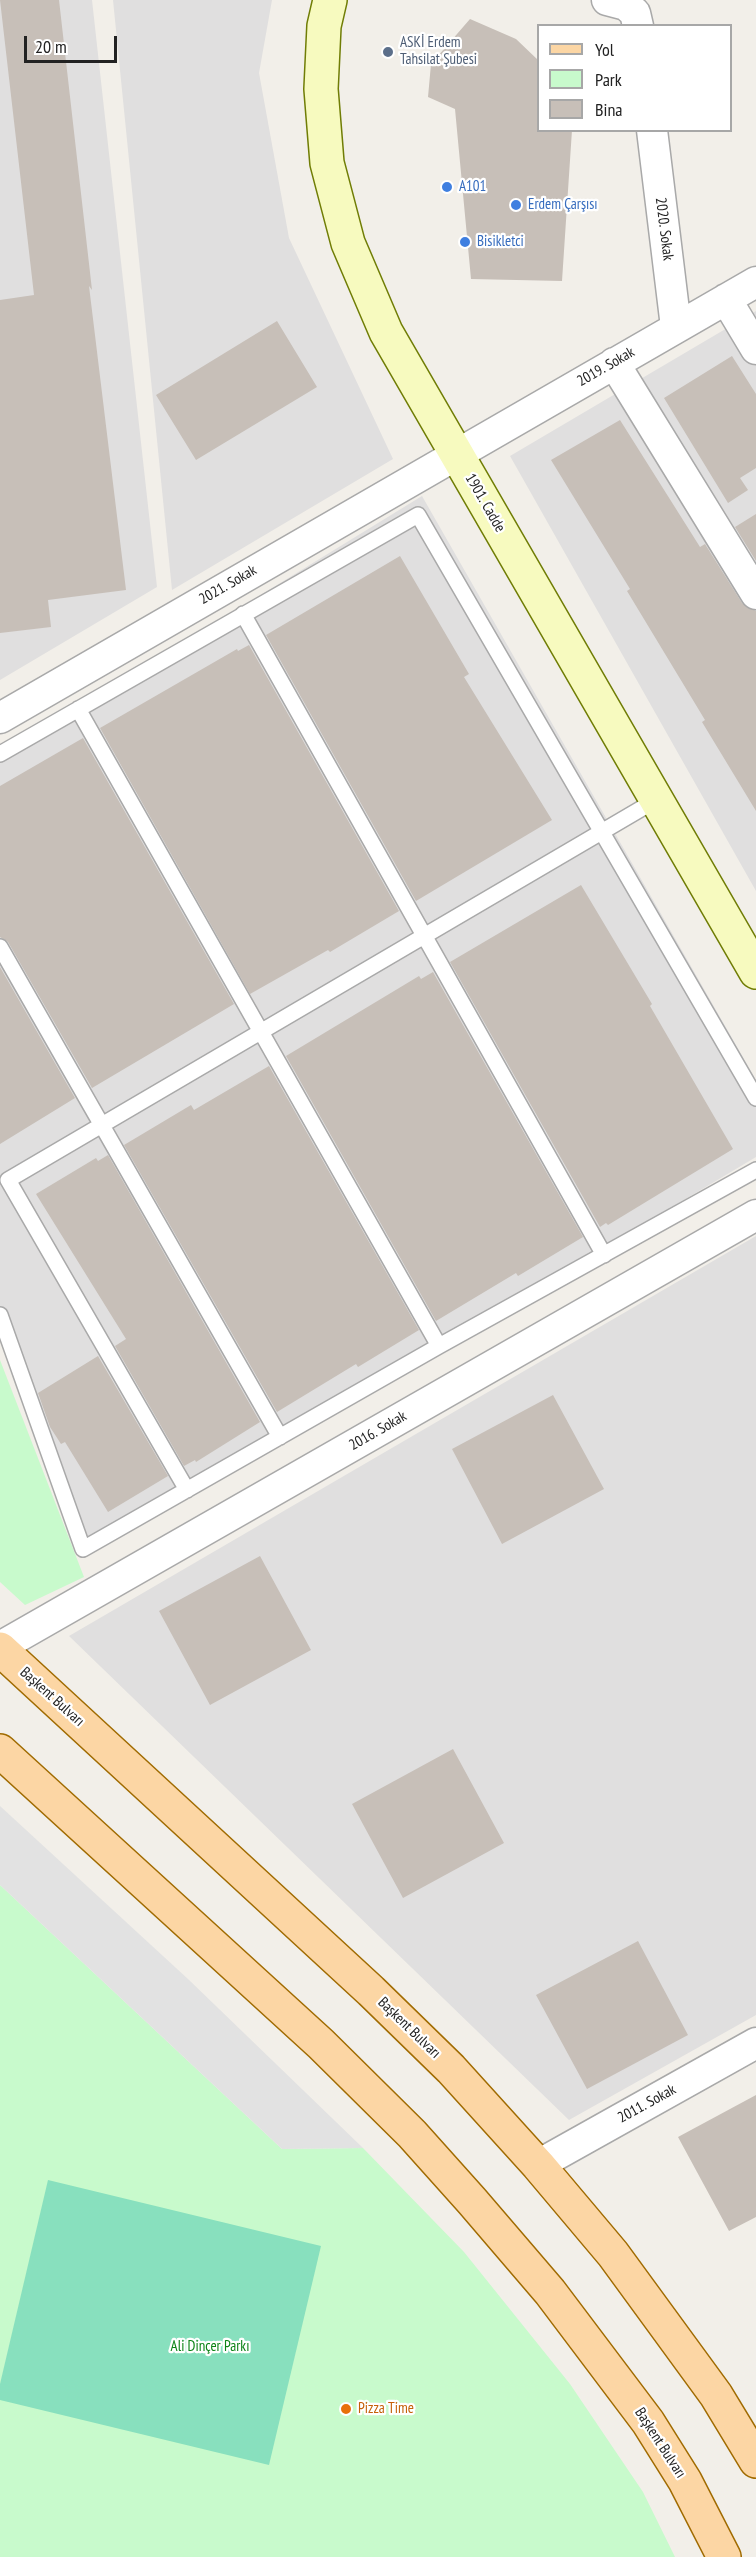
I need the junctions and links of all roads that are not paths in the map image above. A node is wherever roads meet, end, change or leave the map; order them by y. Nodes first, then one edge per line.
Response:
1 (330, 0) edge
2 (607, 0) edge
3 (638, 24) edge
4 (652, 132) edge
5 (756, 282) edge
6 (726, 299) junction
7 (676, 327) junction
8 (756, 349) edge
9 (614, 363) junction
10 (456, 453) junction
11 (756, 594) edge
12 (243, 615) junction
13 (78, 709) junction
14 (0, 718) edge
15 (0, 754) edge
16 (656, 800) junction
17 (602, 832) junction
18 (424, 936) junction
19 (0, 946) edge
20 (756, 972) edge
21 (262, 1031) junction
22 (756, 1098) edge
23 (102, 1125) junction
24 (756, 1170) edge
25 (756, 1215) edge
26 (604, 1255) junction
27 (0, 1315) edge
28 (439, 1346) junction
29 (280, 1437) junction
30 (188, 1490) junction
31 (0, 1648) edge
32 (0, 1751) edge
33 (756, 2043) edge
34 (538, 2165) junction
35 (756, 2461) edge
36 (724, 2557) edge

1 - 10 street, 1901. Cadde
2 - 3 street
4 - 7 street, 2020. Sokak
5 - 6 street, 2019. Sokak
6 - 7 street, 2019. Sokak
6 - 8 street
7 - 9 street, 2019. Sokak
9 - 10 street, 2019. Sokak
9 - 11 street
10 - 14 street, 2021. Sokak
10 - 16 street, 1901. Cadde
12 - 13 lane
12 - 17 lane
12 - 18 lane
13 - 15 lane
13 - 21 lane
16 - 17 lane
16 - 20 street, 1901. Cadde
17 - 18 lane
17 - 22 lane
18 - 21 lane
18 - 26 lane
19 - 23 lane
21 - 23 lane
21 - 28 lane
23 - 29 lane
23 - 30 lane
24 - 26 lane
25 - 31 street, 2016. Sokak
26 - 28 lane
27 - 30 lane
28 - 29 lane
29 - 30 lane
31 - 34 main road, Başkent Bulvarı
32 - 36 main road, Başkent Bulvarı
33 - 34 street, 2011. Sokak
34 - 35 main road, Başkent Bulvarı

